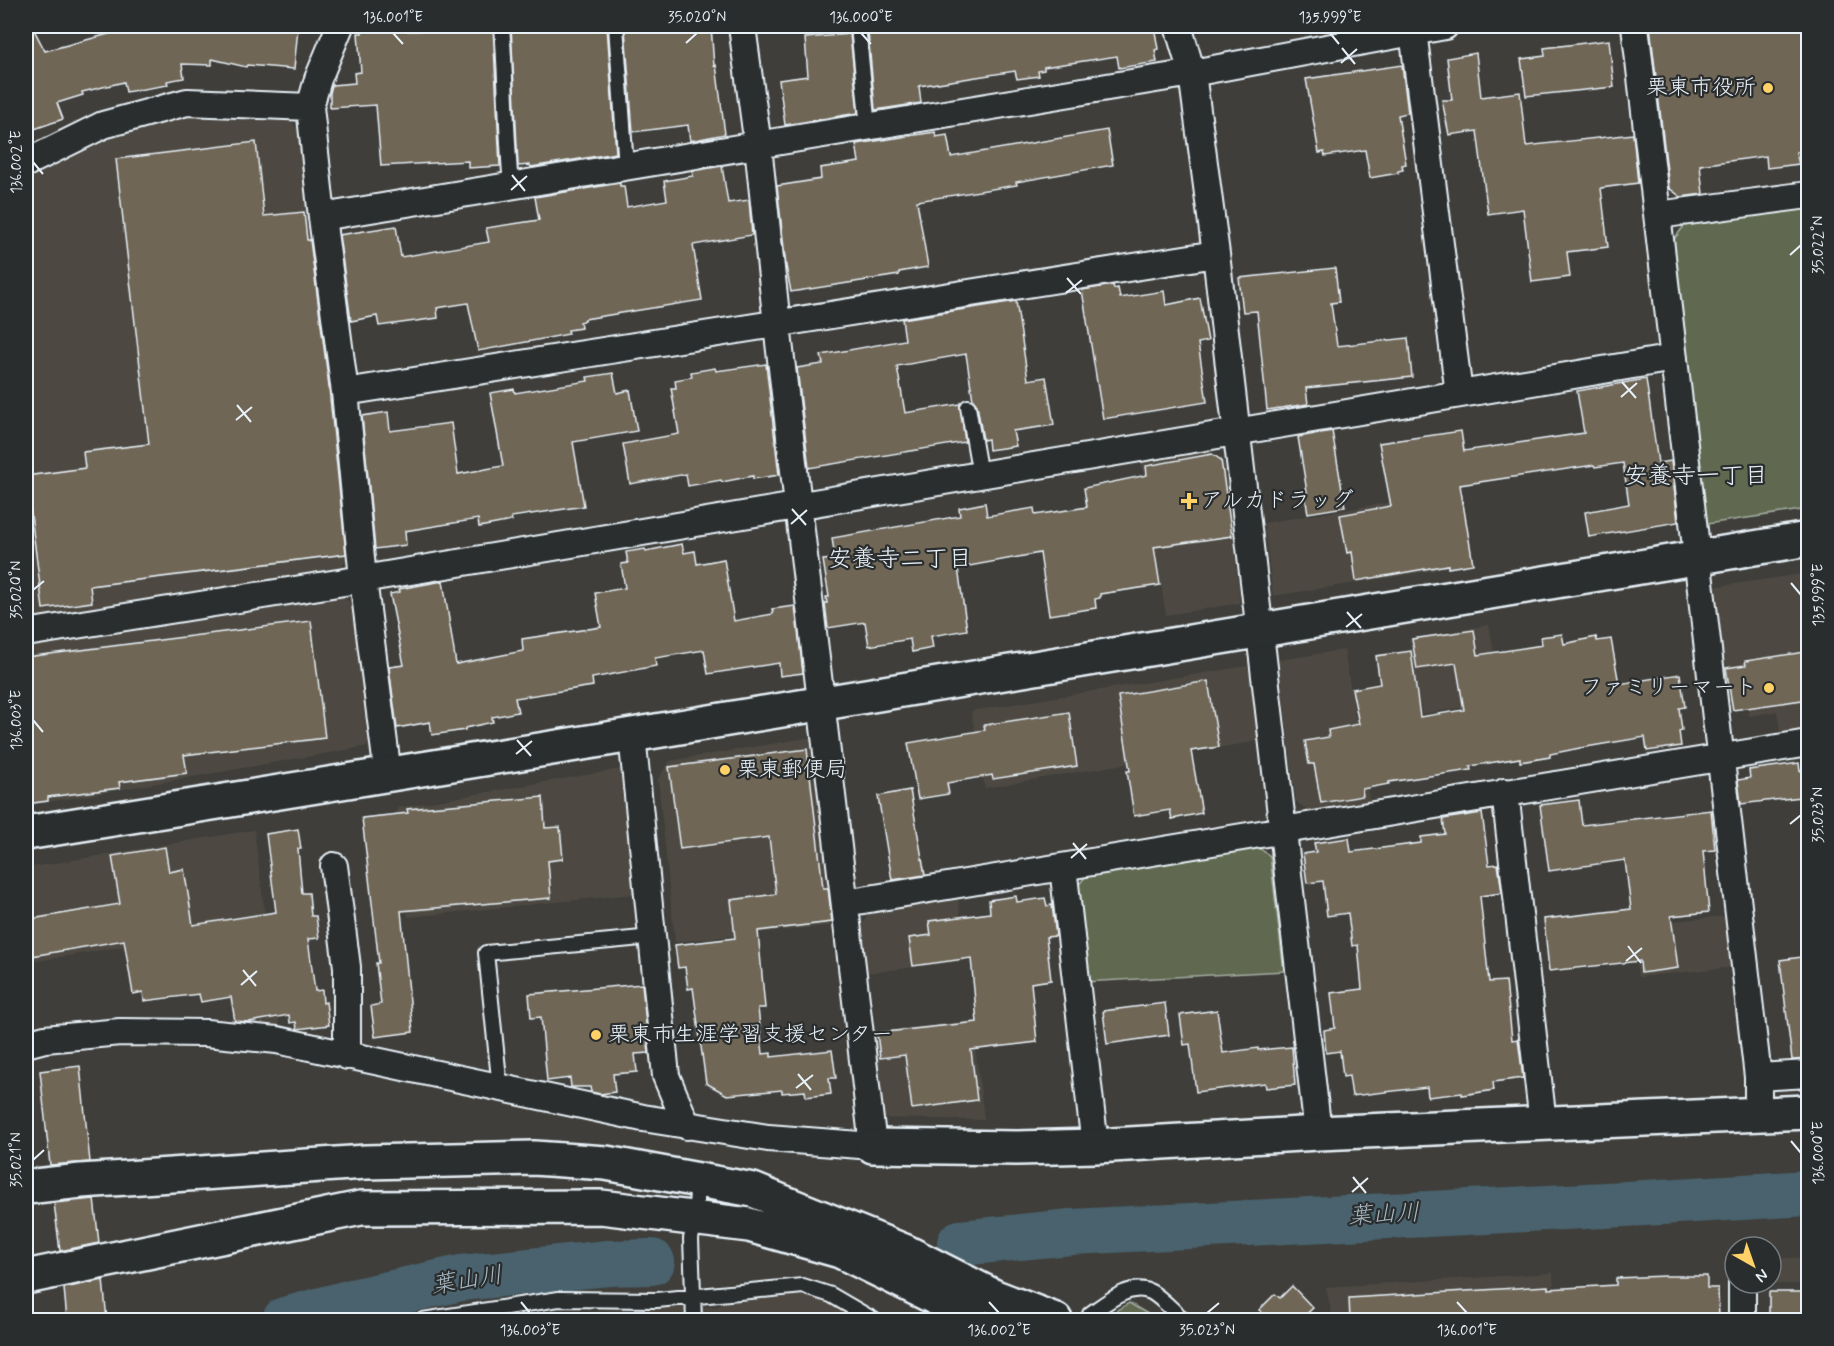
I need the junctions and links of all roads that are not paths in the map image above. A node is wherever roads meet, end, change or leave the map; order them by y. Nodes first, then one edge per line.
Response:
1 (340, 26) edge
2 (502, 26) edge
3 (616, 26) edge
4 (742, 26) edge
5 (858, 26) edge
6 (1178, 26) edge
7 (1445, 26) edge
8 (1635, 26) edge
9 (1413, 31) junction
10 (1192, 73) junction
11 (310, 107) junction
12 (868, 128) junction
13 (758, 146) junction
14 (26, 163) edge
15 (626, 167) junction
16 (511, 185) junction
17 (1809, 195) edge
18 (1658, 215) junction
19 (322, 217) junction
20 (1216, 254) junction
21 (777, 325) junction
22 (1674, 358) junction
23 (345, 392) junction
24 (1459, 394) junction
25 (968, 407) dead end
26 (1237, 431) junction
27 (980, 475) junction
28 (798, 505) junction
29 (1809, 539) edge
30 (1698, 556) junction
31 (363, 579) junction
32 (1261, 631) junction
33 (26, 633) edge
34 (822, 704) junction
35 (632, 735) junction
36 (1809, 743) edge
37 (1720, 756) junction
38 (388, 775) junction
39 (1505, 792) junction
40 (1284, 830) junction
41 (26, 833) edge
42 (334, 866) dead end
43 (1063, 867) junction
44 (845, 903) junction
45 (652, 937) junction
46 (26, 1044) edge
47 (347, 1056) junction
48 (1809, 1074) edge
49 (1758, 1077) junction
50 (500, 1088) junction
51 (1809, 1112) edge
52 (1758, 1114) junction
53 (1543, 1124) junction
54 (687, 1126) junction
55 (1318, 1133) junction
56 (873, 1146) junction
57 (1095, 1146) junction
58 (698, 1180) junction
59 (26, 1187) edge
60 (695, 1218) junction
61 (26, 1276) edge
62 (1742, 1295) edge
63 (693, 1297) junction
64 (995, 1298) junction
65 (1090, 1314) dead end
66 (423, 1320) edge
67 (694, 1320) edge
68 (874, 1320) edge
69 (972, 1320) edge
70 (1023, 1320) edge
71 (1055, 1320) edge
72 (1184, 1320) edge
73 (1742, 1320) edge

1 - 11 street
2 - 16 lane
3 - 15 lane
4 - 13 street
5 - 12 lane
6 - 10 street
7 - 9 street
8 - 18 street
9 - 10 street
9 - 24 street
10 - 12 street
10 - 20 street
11 - 14 street
11 - 19 street
12 - 13 street
13 - 15 street
13 - 21 street
15 - 16 street
16 - 19 street
17 - 18 street
18 - 22 street
19 - 23 street
20 - 21 street
20 - 26 street
21 - 23 street
21 - 28 street
22 - 24 street
22 - 30 street
23 - 31 street
24 - 26 street
25 - 27 lane
26 - 27 street
26 - 32 street
27 - 28 street
28 - 31 street
28 - 34 street
29 - 30 main road
30 - 32 main road
30 - 37 street
31 - 33 street
31 - 38 street
32 - 34 main road
32 - 40 street
34 - 35 main road
34 - 44 street
35 - 38 main road
35 - 45 street
36 - 37 street
37 - 39 street
37 - 49 street
38 - 41 main road
39 - 40 street
39 - 53 street
40 - 43 street
40 - 55 street
42 - 47 street
43 - 44 street
43 - 57 street
44 - 56 street
45 - 50 lane
45 - 54 street
46 - 47 street
47 - 50 street
48 - 49 street
49 - 52 street
50 - 54 street
51 - 52 main road
52 - 53 main road
53 - 55 main road
54 - 56 street
55 - 57 main road
56 - 57 main road
58 - 59 main road
58 - 60 lane
58 - 64 main road
60 - 61 main road
60 - 63 lane
60 - 69 main road
62 - 73 street
63 - 66 lane
63 - 67 lane
63 - 68 lane
64 - 70 main road
64 - 71 main road
65 - 72 lane

